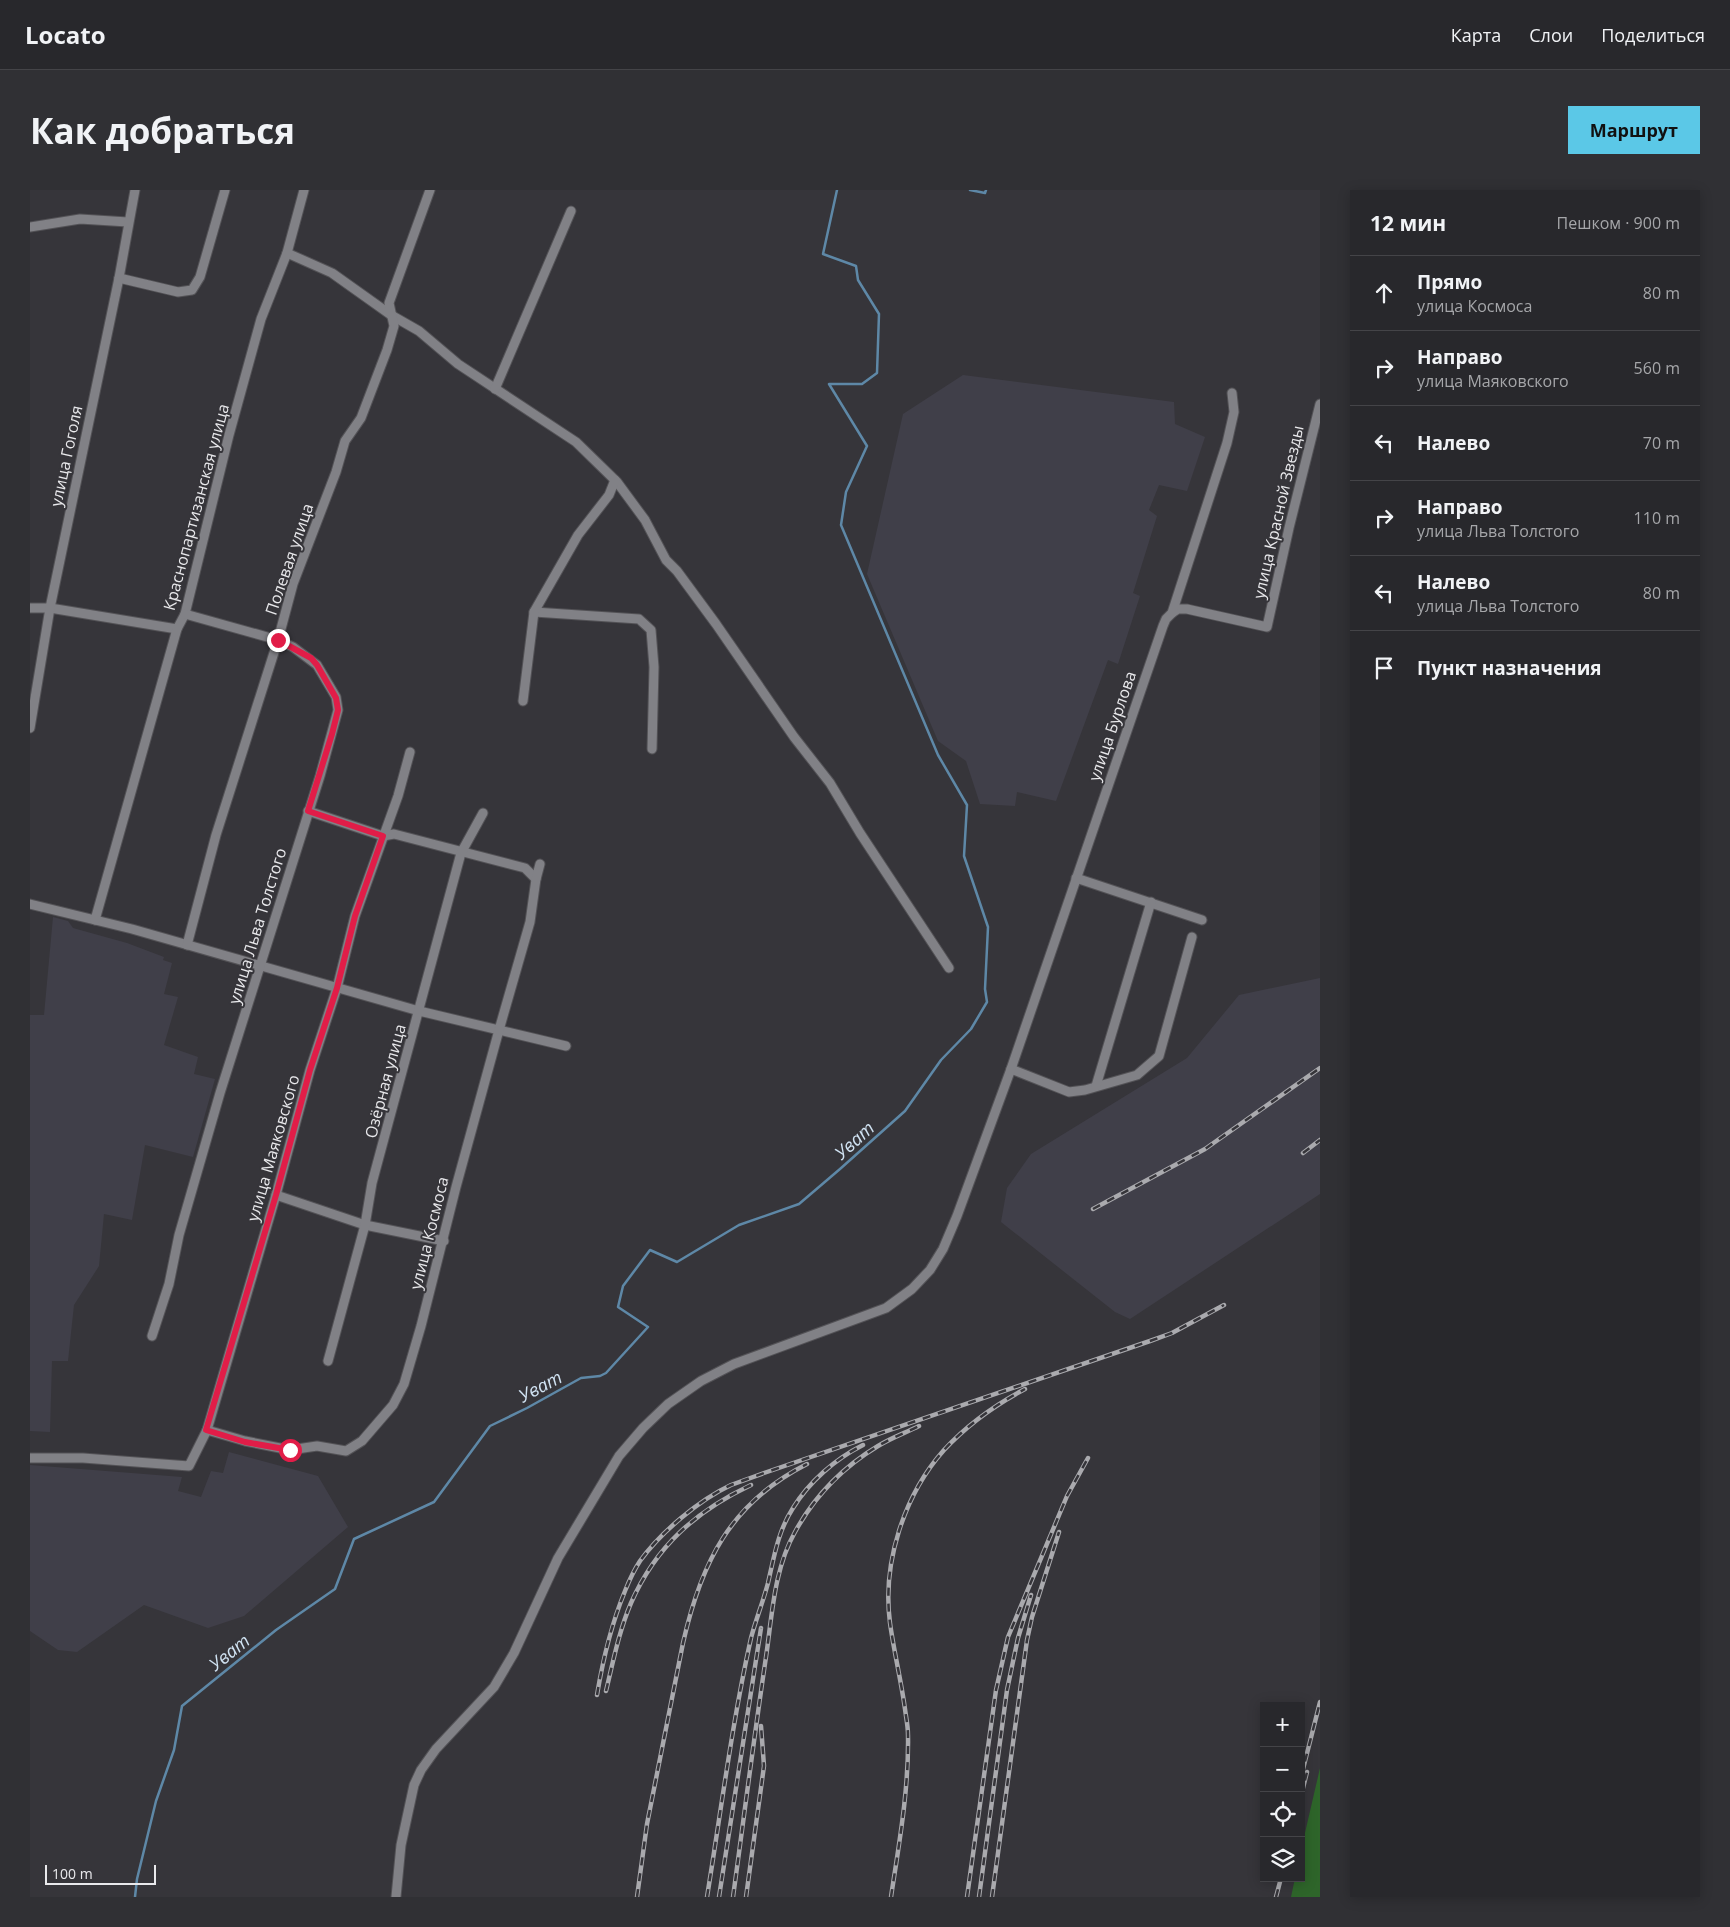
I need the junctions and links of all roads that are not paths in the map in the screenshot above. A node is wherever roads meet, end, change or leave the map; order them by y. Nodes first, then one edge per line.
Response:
1 (135, 190) edge
2 (225, 190) edge
3 (304, 190) edge
4 (430, 190) edge
5 (571, 211) dead end
6 (128, 222) junction
7 (30, 227) edge
8 (287, 253) junction
9 (119, 278) junction
10 (391, 315) junction
11 (495, 389) junction
12 (1232, 393) dead end
13 (1320, 404) edge
14 (615, 480) junction
15 (30, 608) edge
16 (50, 608) junction
17 (534, 612) junction
18 (1172, 613) junction
19 (185, 614) junction
20 (177, 629) junction
21 (278, 640) junction
22 (523, 701) dead end
23 (30, 728) edge
24 (652, 749) dead end
25 (410, 752) dead end
26 (308, 811) junction
27 (483, 813) dead end
28 (383, 836) junction
29 (461, 853) junction
30 (540, 864) dead end
31 (1076, 878) junction
32 (536, 879) junction
33 (1151, 902) junction
34 (30, 904) edge
35 (95, 920) junction
36 (1202, 920) dead end
37 (1192, 937) dead end
38 (187, 945) junction
39 (261, 967) junction
40 (949, 968) dead end
41 (337, 988) junction
42 (419, 1011) junction
43 (499, 1030) junction
44 (566, 1046) dead end
45 (1011, 1069) junction
46 (1096, 1086) junction
47 (276, 1195) junction
48 (364, 1225) junction
49 (444, 1241) junction
50 (152, 1336) dead end
51 (328, 1361) dead end
52 (206, 1430) junction
53 (30, 1458) edge
54 (396, 1897) edge

1 - 6 street, улица Гоголя
2 - 9 street
3 - 8 street, Краснопартизанская улица
4 - 10 street, Полевая улица
5 - 11 street
6 - 7 street
6 - 9 street, улица Гоголя
8 - 10 street
8 - 19 street, Краснопартизанская улица
9 - 16 street, улица Гоголя
10 - 11 street
10 - 21 street, Полевая улица
11 - 14 street
12 - 18 street, улица Бурлова
13 - 18 street, улица Красной Звезды
14 - 17 street
14 - 40 street
15 - 16 street
16 - 20 street
16 - 23 street, улица Гоголя
17 - 22 street
17 - 24 street
18 - 31 street, улица Бурлова
19 - 20 street, Краснопартизанская улица
19 - 21 street, улица Льва Толстого
20 - 35 street, Краснопартизанская улица
21 - 26 street, улица Льва Толстого
21 - 38 street, Полевая улица
25 - 28 street, улица Маяковского
26 - 28 street
26 - 39 street, улица Льва Толстого
27 - 29 street, Озёрная улица
28 - 29 street
28 - 41 street, улица Маяковского
29 - 32 street
29 - 42 street, Озёрная улица
30 - 32 street, улица Космоса
31 - 33 street
31 - 45 street, улица Бурлова
32 - 43 street, улица Космоса
33 - 36 street
33 - 46 street
34 - 35 street
35 - 38 street
37 - 46 street
38 - 39 street
39 - 41 street
39 - 50 street, улица Льва Толстого
41 - 42 street
41 - 47 street, улица Маяковского
42 - 43 street
42 - 48 street, Озёрная улица
43 - 44 street
43 - 49 street, улица Космоса
45 - 46 street
45 - 54 street, улица Бурлова
47 - 48 street
47 - 52 street, улица Маяковского
48 - 49 street
48 - 51 street, Озёрная улица
49 - 52 street, улица Космоса
52 - 53 street, улица Маяковского

